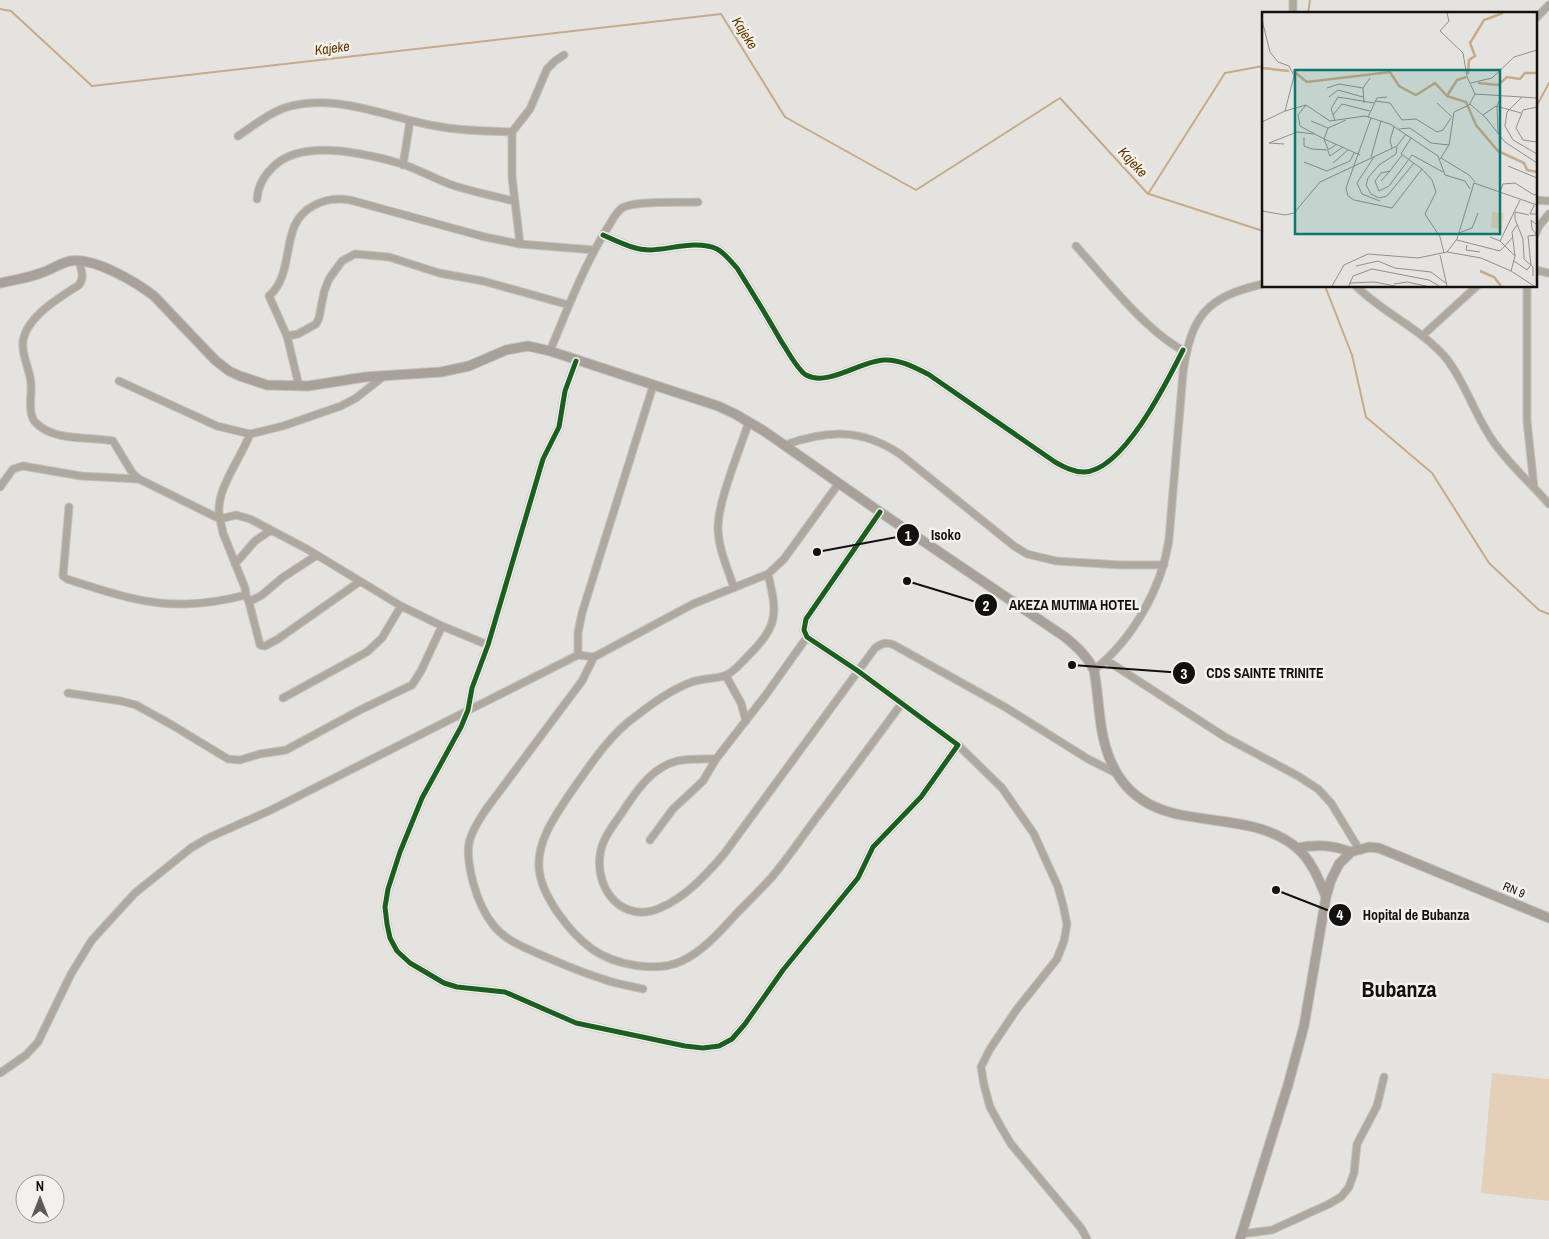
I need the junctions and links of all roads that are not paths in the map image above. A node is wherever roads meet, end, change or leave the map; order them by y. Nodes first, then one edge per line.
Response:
1 (1549, 5) edge
2 (1536, 18) edge
3 (564, 55) dead end
4 (410, 121) junction
5 (512, 132) junction
6 (238, 136) dead end
7 (403, 164) junction
8 (257, 198) dead end
9 (1536, 200) edge
10 (514, 201) junction
11 (1549, 201) edge
12 (698, 202) dead end
13 (1549, 214) edge
14 (1536, 233) edge
15 (603, 235) junction
16 (520, 244) junction
17 (1076, 246) dead end
18 (594, 250) junction
19 (79, 261) junction
20 (1536, 270) edge
21 (1549, 273) edge
22 (0, 283) edge
23 (1262, 284) edge
24 (1358, 288) edge
25 (1475, 288) edge
26 (1527, 288) edge
27 (569, 304) junction
28 (287, 336) junction
29 (1422, 336) junction
30 (550, 351) junction
31 (1185, 351) junction
32 (576, 361) junction
33 (384, 376) junction
34 (119, 381) dead end
35 (299, 386) junction
36 (653, 386) junction
37 (749, 421) junction
38 (250, 434) junction
39 (785, 445) junction
40 (139, 479) junction
41 (839, 483) junction
42 (0, 487) edge
43 (1534, 487) junction
44 (1549, 504) edge
45 (69, 507) dead end
46 (880, 512) junction
47 (220, 519) junction
48 (271, 530) junction
49 (317, 555) junction
50 (236, 564) junction
51 (1164, 565) junction
52 (768, 574) junction
53 (359, 582) junction
54 (734, 588) junction
55 (248, 599) junction
56 (401, 606) junction
57 (442, 626) junction
58 (807, 637) junction
59 (488, 644) junction
60 (578, 655) junction
61 (594, 657) junction
62 (1106, 660) junction
63 (1094, 670) junction
64 (858, 671) junction
65 (726, 676) junction
66 (68, 693) dead end
67 (283, 698) dead end
68 (902, 704) junction
69 (468, 710) junction
70 (746, 721) junction
71 (958, 745) junction
72 (716, 759) junction
73 (1116, 773) junction
74 (650, 840) dead end
75 (1297, 848) junction
76 (1355, 850) junction
77 (1326, 897) junction
78 (1549, 918) edge
79 (643, 989) dead end
80 (0, 1073) edge
81 (1384, 1077) dead end
82 (1240, 1236) edge
83 (1087, 1239) edge

1 - 2 street
3 - 5 street
4 - 5 street
4 - 6 street
4 - 7 street
5 - 10 street
7 - 8 street
7 - 10 street
9 - 11 street
10 - 16 street
12 - 15 street
13 - 14 street
15 - 18 street
15 - 31 street
16 - 18 street
16 - 28 street
17 - 31 street
18 - 27 street
19 - 22 main road
19 - 35 main road
19 - 40 street
20 - 21 street
23 - 31 street
24 - 29 street
25 - 29 street
26 - 43 street
27 - 28 street
27 - 30 street
28 - 35 street
29 - 43 street
30 - 32 main road
30 - 33 main road
31 - 51 street
32 - 36 main road
32 - 59 street
33 - 35 main road
33 - 38 street
34 - 38 street
36 - 37 main road
36 - 60 street
37 - 39 main road
37 - 54 street
38 - 47 street
39 - 41 main road
39 - 51 street
40 - 42 street
40 - 47 street
41 - 46 main road
41 - 52 street
43 - 44 street
45 - 55 street
46 - 58 street
46 - 63 main road
47 - 48 street
47 - 50 street
48 - 49 street
48 - 50 street
49 - 53 street
49 - 55 street
50 - 55 street
51 - 62 street
52 - 54 street
52 - 65 street
53 - 55 street
53 - 56 street
54 - 61 street
56 - 57 street
56 - 67 street
57 - 59 street
57 - 66 street
58 - 64 street
58 - 70 street
59 - 69 street
60 - 61 street
60 - 69 street
61 - 79 street
62 - 63 street
62 - 76 street
63 - 73 main road
64 - 68 street
64 - 72 street
64 - 73 street
65 - 68 street
65 - 70 street
68 - 71 street
69 - 71 street
69 - 80 street
70 - 72 street
71 - 83 street
72 - 74 street
73 - 75 main road
75 - 76 main road
75 - 77 main road
76 - 77 main road
76 - 78 main road, RN 9 / RN 9
77 - 82 main road
81 - 82 street

